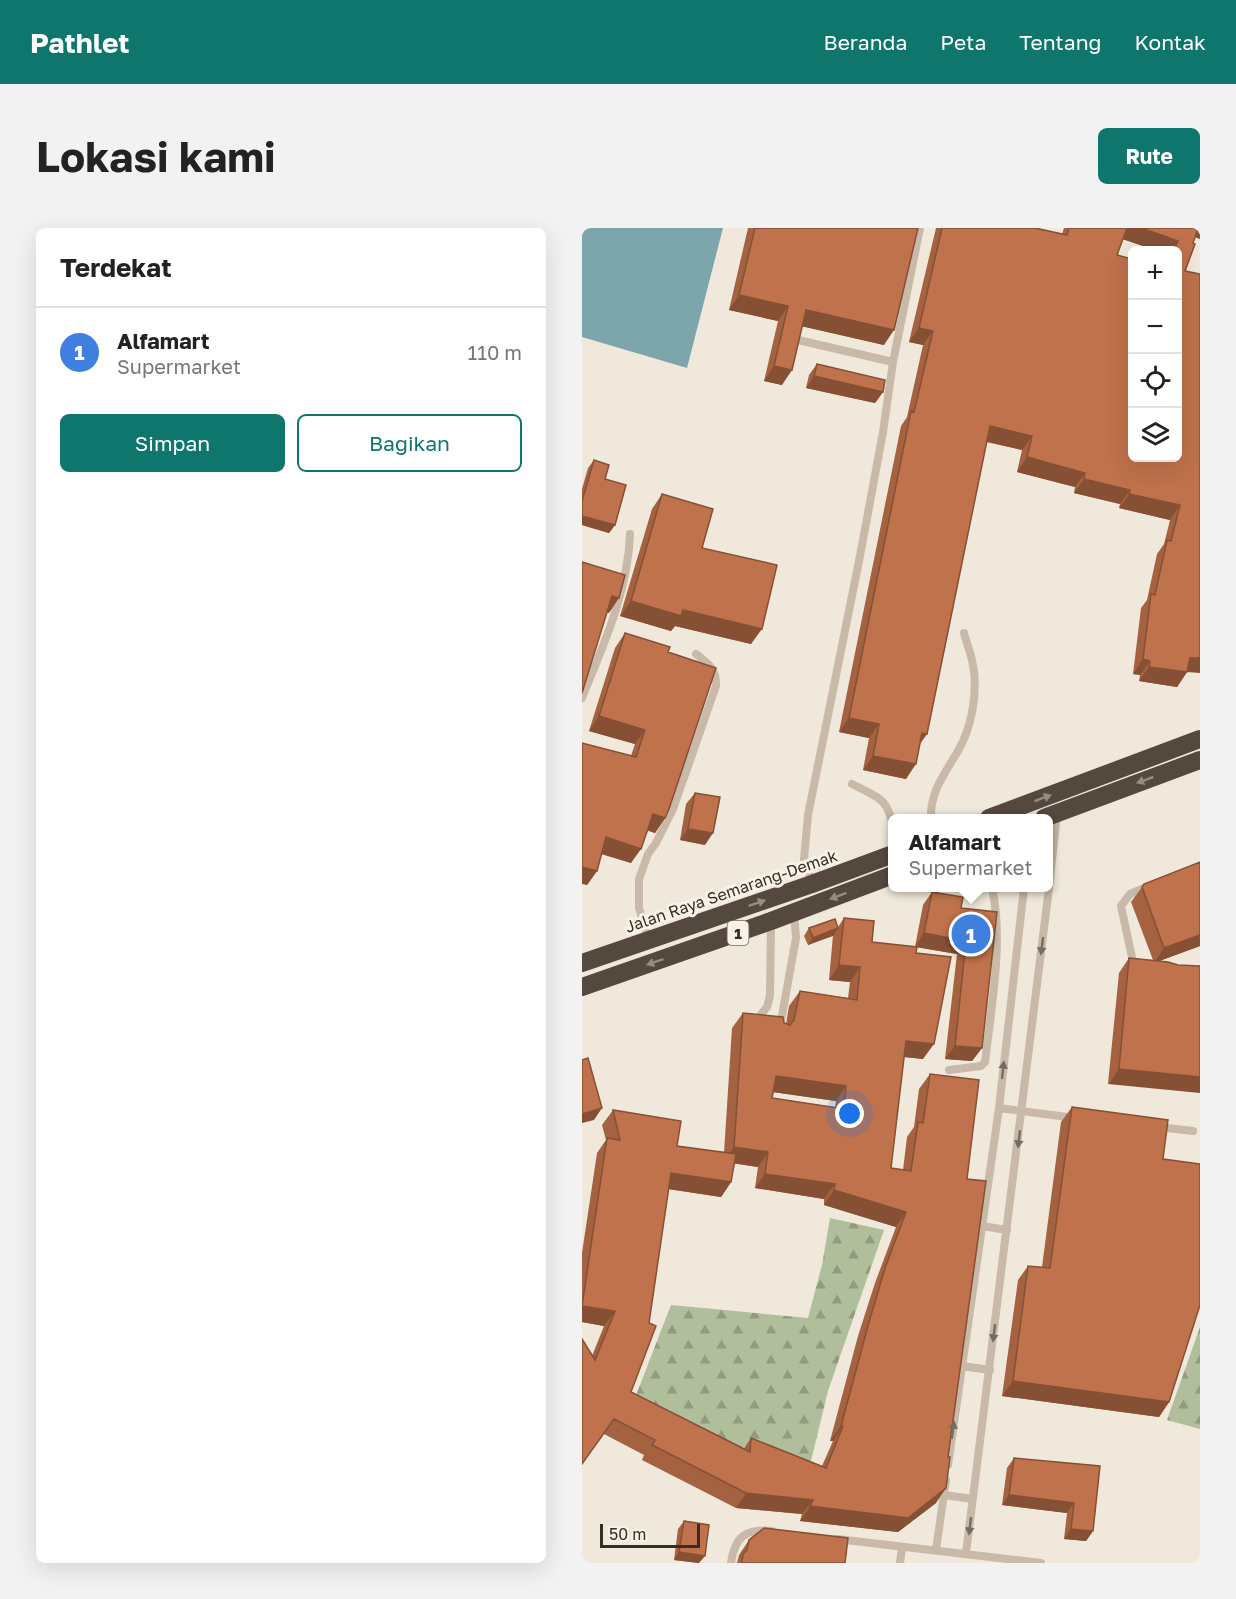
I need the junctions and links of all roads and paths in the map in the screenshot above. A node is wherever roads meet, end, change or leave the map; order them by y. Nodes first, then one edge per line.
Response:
1 (920, 228) edge
2 (798, 340) edge
3 (893, 362) junction
4 (630, 534) dead end
5 (964, 633) dead end
6 (696, 654) dead end
7 (582, 698) edge
8 (1200, 739) edge
9 (1200, 760) edge
10 (852, 784) dead end
11 (891, 814) edge
12 (930, 814) edge
13 (1001, 814) edge
14 (1053, 815) edge
15 (888, 856) edge
16 (888, 877) edge
17 (1160, 882) edge
18 (812, 884) junction
19 (993, 892) edge
20 (1024, 892) edge
21 (1048, 892) edge
22 (794, 913) junction
23 (771, 921) junction
24 (648, 940) junction
25 (582, 963) edge
26 (1142, 966) edge
27 (582, 987) edge
28 (755, 1022) edge
29 (778, 1034) edge
30 (949, 1070) dead end
31 (999, 1108) junction
32 (1023, 1112) junction
33 (1079, 1118) edge
34 (1148, 1126) edge
35 (1193, 1131) dead end
36 (982, 1226) junction
37 (1008, 1230) junction
38 (962, 1366) junction
39 (990, 1370) junction
40 (944, 1495) junction
41 (973, 1499) junction
42 (778, 1532) edge
43 (824, 1537) edge
44 (902, 1546) junction
45 (936, 1550) junction
46 (966, 1553) junction
47 (998, 1560) edge
48 (730, 1563) edge
49 (900, 1563) edge
50 (1041, 1563) edge

1 - 3 lane
2 - 3 lane
3 - 18 lane
4 - 7 lane
5 - 12 lane
6 - 24 lane
13 -> 8 highway
9 -> 14 highway
10 - 11 lane
15 - 18 highway, Jalan Raya Semarang-Demak / 1
16 -> 22 highway, 1
17 - 26 lane
24 -> 18 highway, Jalan Raya Semarang-Demak / 1
19 - 30 lane
31 -> 20 lane
21 -> 32 lane
22 - 23 highway, 1
22 - 29 lane
23 -> 27 highway, 1
23 - 28 lane
24 - 25 highway, Jalan Raya Semarang-Demak / 1
31 - 32 lane
31 - 36 lane
32 - 33 lane
32 -> 37 lane
34 - 35 lane
36 - 37 lane
36 - 38 lane
37 -> 39 lane
38 - 39 lane
40 -> 38 lane
39 - 41 lane
40 - 41 lane
40 - 45 lane
41 -> 46 lane
42 - 48 lane
43 - 44 lane
44 - 45 lane
44 - 49 lane
45 - 46 lane
46 - 47 lane
47 - 50 lane

